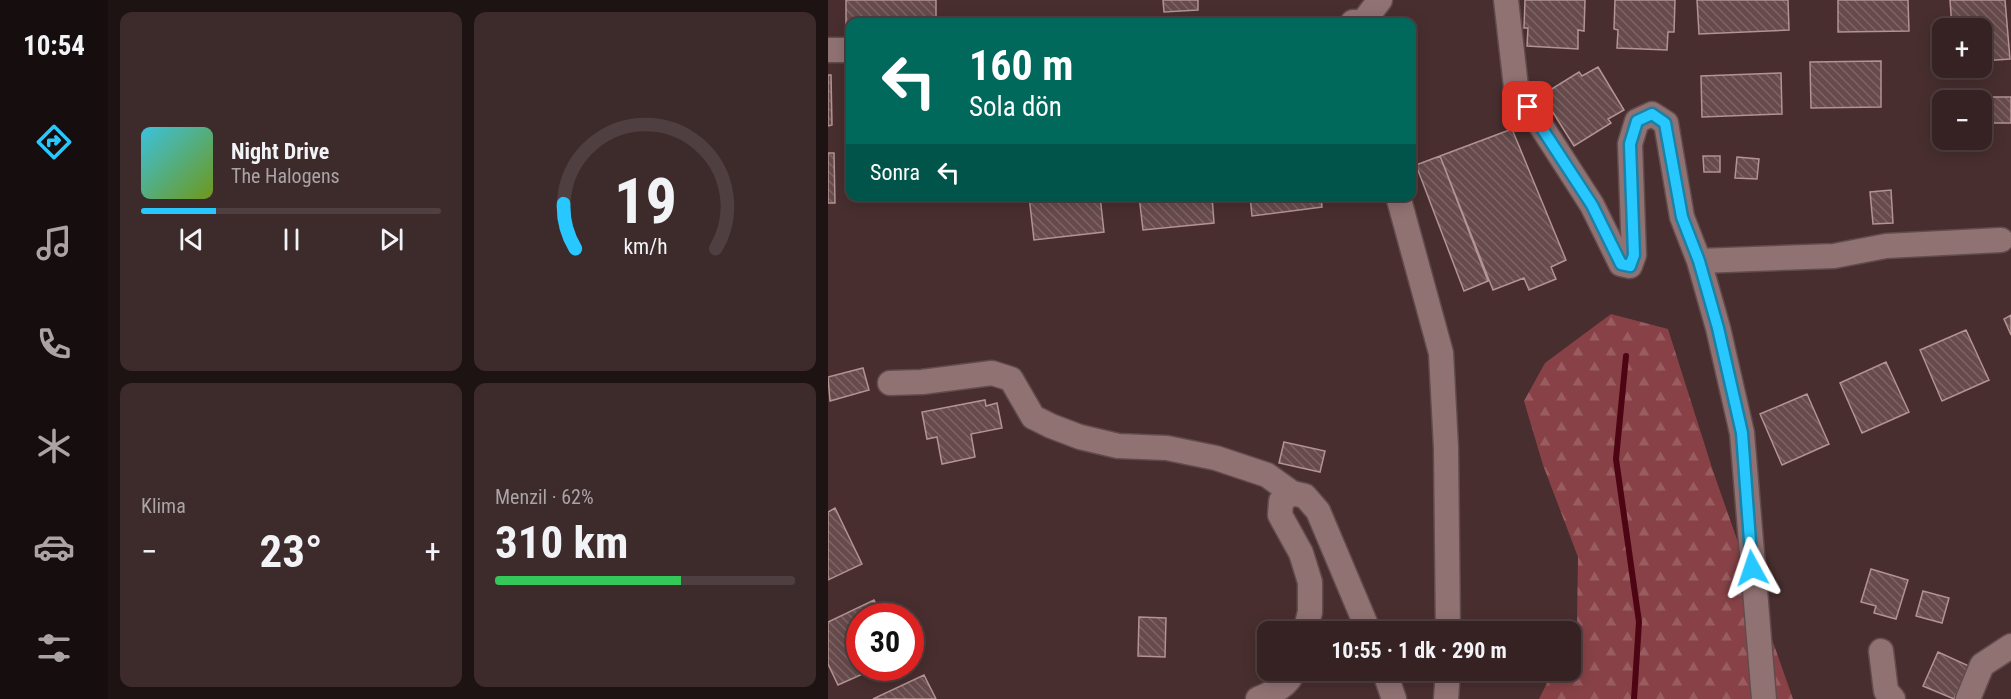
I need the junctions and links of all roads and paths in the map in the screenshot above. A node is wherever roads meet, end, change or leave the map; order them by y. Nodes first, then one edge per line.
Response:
1 (1380, 0) edge
2 (1506, 0) edge
3 (1363, 18) edge
4 (828, 50) edge
5 (846, 50) edge
6 (1399, 201) edge
7 (2001, 240) dead end
8 (1699, 261) junction
9 (890, 383) dead end
10 (1292, 493) junction
11 (1308, 621) edge
12 (1364, 621) edge
13 (1448, 621) edge
14 (2011, 646) edge
15 (1881, 651) dead end
16 (1288, 681) edge
17 (1388, 681) edge
18 (1447, 681) edge
19 (1258, 699) edge
20 (1394, 699) edge
21 (1446, 699) edge
22 (1764, 699) edge
23 (1893, 699) edge
24 (1968, 699) edge

1 - 3 street
2 - 8 street
4 - 5 street
6 - 13 street
7 - 8 street
8 - 22 street
9 - 10 street
10 - 11 street
10 - 12 street
14 - 24 street
15 - 23 street
16 - 19 street
17 - 20 street
18 - 21 street

